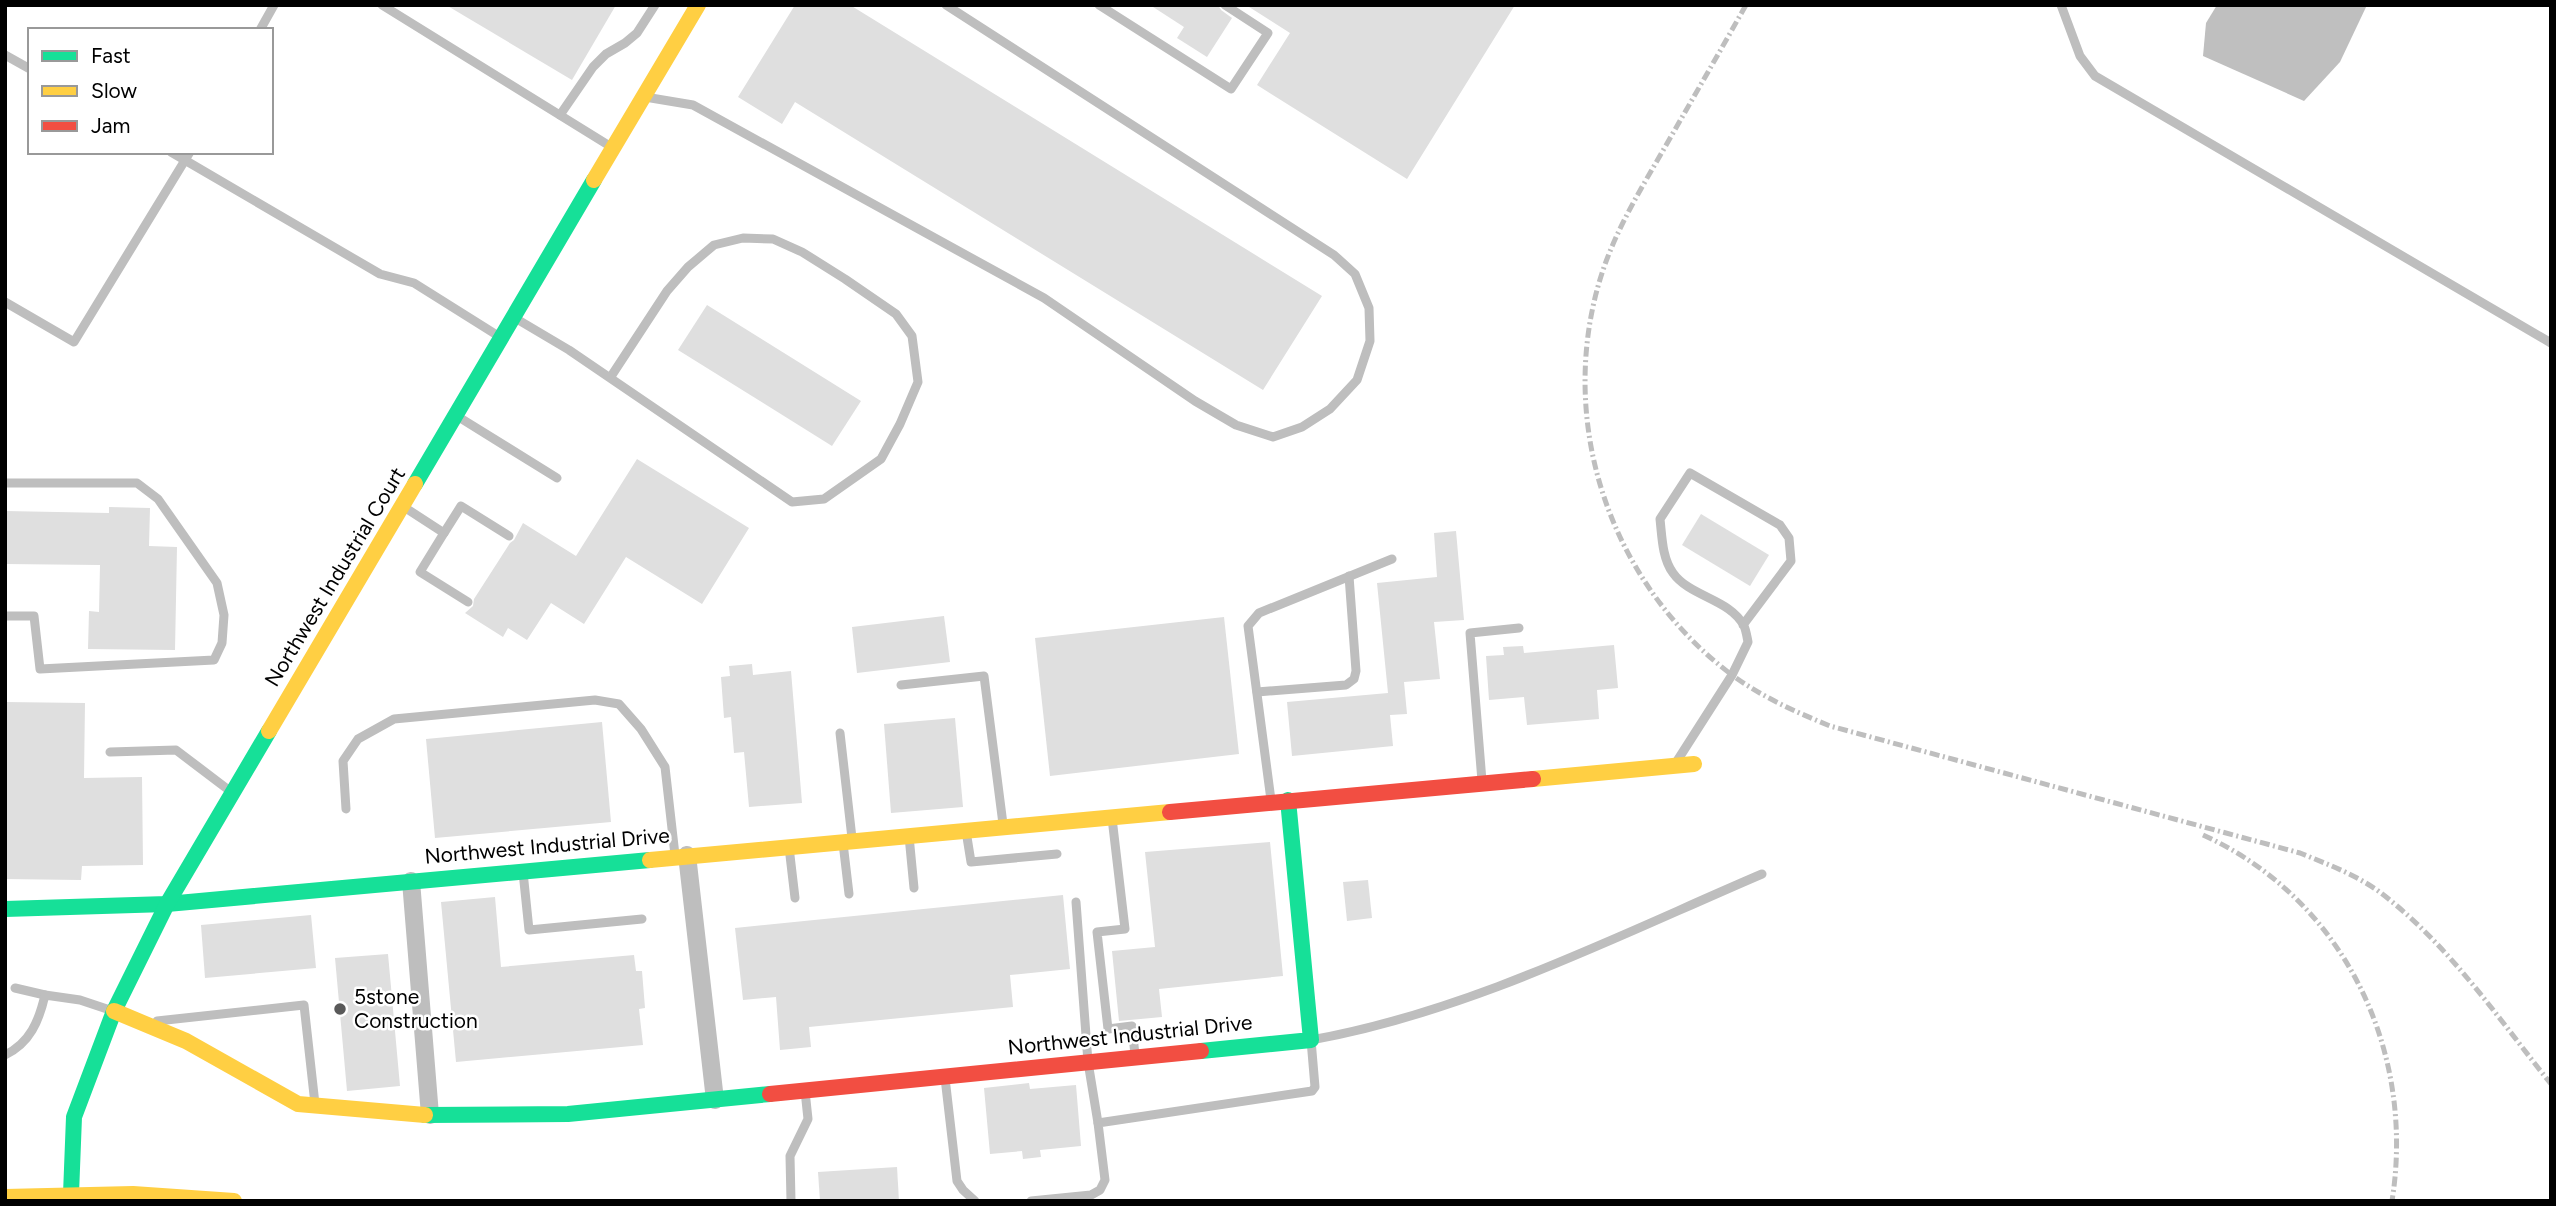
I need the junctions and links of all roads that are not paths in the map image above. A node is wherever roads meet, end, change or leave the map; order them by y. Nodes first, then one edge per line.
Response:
1 (274, 5) edge
2 (382, 5) edge
3 (655, 5) edge
4 (698, 5) edge
5 (946, 5) edge
6 (1098, 5) edge
7 (1225, 5) edge
8 (2061, 5) edge
9 (1114, 9) edge
10 (261, 28) edge
11 (5, 55) edge
12 (28, 68) edge
13 (643, 97) junction
14 (560, 115) junction
15 (613, 149) junction
16 (188, 157) edge
17 (5, 302) edge
18 (514, 317) junction
19 (501, 338) junction
20 (2551, 343) edge
21 (610, 378) junction
22 (456, 415) junction
23 (557, 478) dead end
24 (5, 483) edge
25 (402, 506) junction
26 (444, 533) junction
27 (509, 536) dead end
28 (1392, 559) dead end
29 (1349, 576) junction
30 (468, 602) dead end
31 (5, 616) edge
32 (1743, 625) junction
33 (1519, 628) dead end
34 (901, 685) dead end
35 (1257, 692) junction
36 (840, 733) dead end
37 (110, 752) dead end
38 (1694, 764) dead end
39 (1674, 765) junction
40 (1482, 783) junction
41 (232, 793) junction
42 (1288, 800) junction
43 (1271, 802) junction
44 (346, 809) dead end
45 (1112, 816) junction
46 (1003, 826) junction
47 (966, 830) junction
48 (909, 835) junction
49 (847, 841) junction
50 (789, 846) junction
51 (1057, 854) dead end
52 (681, 856) junction
53 (522, 871) junction
54 (1762, 874) dead end
55 (411, 881) junction
56 (914, 888) dead end
57 (849, 894) dead end
58 (795, 898) dead end
59 (1076, 902) dead end
60 (167, 904) junction
61 (5, 909) edge
62 (642, 919) dead end
63 (15, 988) dead end
64 (45, 995) junction
65 (114, 1011) junction
66 (141, 1022) junction
67 (1311, 1040) junction
68 (5, 1055) edge
69 (1135, 1057) junction
70 (1088, 1062) junction
71 (945, 1077) junction
72 (805, 1090) junction
73 (715, 1100) junction
74 (316, 1105) junction
75 (430, 1115) junction
76 (1098, 1123) junction
77 (71, 1194) junction
78 (5, 1197) edge
79 (234, 1201) edge
80 (791, 1201) edge
81 (975, 1201) edge
82 (1031, 1201) edge

1 - 10 lane
2 - 14 lane
3 - 14 lane
4 - 13 street, Northwest Industrial Court
5 - 13 lane
6 - 9 lane
7 - 9 lane
8 - 20 lane
11 - 12 lane
13 - 15 street, Northwest Industrial Court
14 - 15 lane
15 - 18 street, Northwest Industrial Court
16 - 17 lane
16 - 19 lane
18 - 19 street, Northwest Industrial Court
18 - 21 lane
19 - 22 street, Northwest Industrial Court
21 - 21 lane
22 - 23 lane
22 - 25 street, Northwest Industrial Court
24 - 31 lane
25 - 26 lane
25 - 41 street, Northwest Industrial Court
26 - 27 lane
26 - 30 lane
28 - 29 lane
29 - 35 lane
29 - 35 lane
32 - 32 lane
32 - 39 lane
33 - 40 lane
34 - 46 lane
35 - 43 lane
36 - 49 lane
37 - 41 lane
38 - 39 street, Northwest Industrial Drive
39 - 40 street, Northwest Industrial Drive
40 - 42 street, Northwest Industrial Drive
41 - 60 street, Northwest Industrial Court
42 - 43 street, Northwest Industrial Drive
42 - 67 street
43 - 45 street, Northwest Industrial Drive
44 - 52 lane
45 - 46 street, Northwest Industrial Drive
45 - 69 lane
46 - 47 street, Northwest Industrial Drive
47 - 48 street, Northwest Industrial Drive
47 - 51 lane
48 - 49 street, Northwest Industrial Drive
48 - 56 lane
49 - 50 street, Northwest Industrial Drive
49 - 57 lane
50 - 52 street, Northwest Industrial Drive
50 - 58 lane
52 - 53 street, Northwest Industrial Drive
52 - 73 street, Northwest Industrial Drive
53 - 55 street, Northwest Industrial Drive
53 - 62 lane
54 - 67 lane
55 - 60 street, Northwest Industrial Drive
55 - 75 street, Northwest Industrial Drive
59 - 70 lane
60 - 61 street, Northwest Industrial Drive
60 - 65 street, Northwest Industrial Court
63 - 64 lane
64 - 65 lane
64 - 68 lane
65 - 66 street, Northwest Industrial Drive
65 - 77 street, Northwest Industrial Court
66 - 74 street, Northwest Industrial Drive
66 - 74 lane
67 - 69 street, Northwest Industrial Drive
67 - 76 lane
69 - 70 street, Northwest Industrial Drive
70 - 71 street, Northwest Industrial Drive
70 - 76 lane
71 - 72 street, Northwest Industrial Drive
71 - 81 lane
72 - 73 street, Northwest Industrial Drive
72 - 80 lane
73 - 75 street, Northwest Industrial Drive
74 - 75 street, Northwest Industrial Drive
76 - 82 lane
77 - 78 street
77 - 79 street

